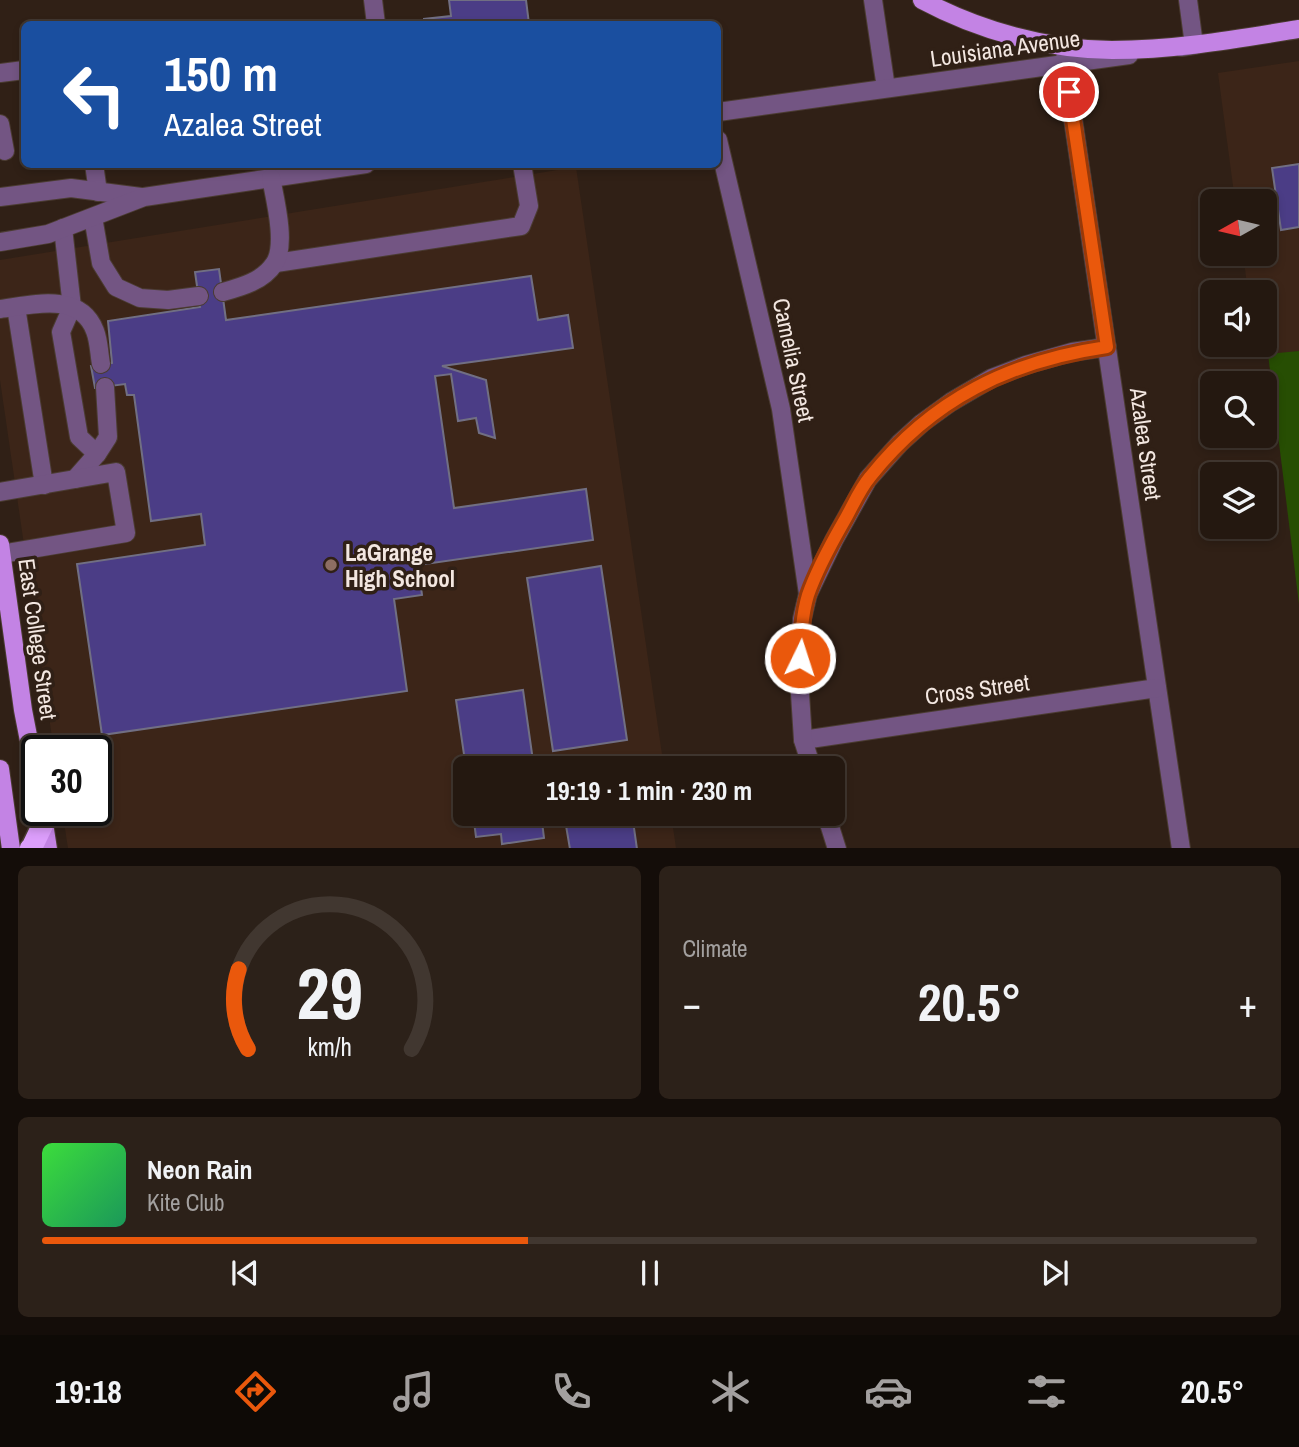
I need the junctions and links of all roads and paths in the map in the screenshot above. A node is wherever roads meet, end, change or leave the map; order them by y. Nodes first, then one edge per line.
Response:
1 (373, 0) edge
2 (873, 0) edge
3 (922, 0) edge
4 (1188, 0) edge
5 (376, 21) edge
6 (1299, 29) edge
7 (1194, 45) junction
8 (1066, 46) junction
9 (1065, 65) junction
10 (21, 70) edge
11 (0, 72) edge
12 (886, 88) junction
13 (721, 112) edge
14 (0, 124) edge
15 (5, 151) dead end
16 (721, 153) edge
17 (95, 168) edge
18 (339, 168) edge
19 (523, 168) edge
20 (271, 178) junction
21 (98, 191) junction
22 (0, 197) edge
23 (144, 197) junction
24 (93, 217) junction
25 (63, 228) junction
26 (0, 242) edge
27 (276, 263) junction
28 (223, 292) dead end
29 (199, 296) dead end
30 (72, 307) junction
31 (8, 308) edge
32 (1107, 347) junction
33 (101, 364) dead end
34 (105, 387) dead end
35 (97, 454) junction
36 (75, 479) junction
37 (44, 485) junction
38 (0, 492) edge
39 (1, 549) edge
40 (808, 594) junction
41 (1157, 688) junction
42 (28, 735) edge
43 (803, 740) junction
44 (808, 756) edge
45 (0, 769) edge
46 (39, 826) edge
47 (45, 826) edge
48 (830, 826) edge
49 (11, 848) edge
50 (30, 848) edge
51 (48, 848) edge
52 (837, 848) edge
53 (1181, 848) edge

1 - 5 street
2 - 12 street
3 - 8 main road
4 - 7 street
6 - 7 main road, Louisiana Avenue
7 - 8 main road
7 - 9 street, Louisiana Avenue
8 - 9 street, Azalea Street
9 - 12 street, Louisiana Avenue
9 - 32 street, Azalea Street
10 - 11 street
12 - 13 street, Louisiana Avenue
14 - 15 street
16 - 40 street, Camelia Street
17 - 21 street
18 - 20 street
19 - 27 street
20 - 23 street
20 - 27 street
21 - 22 street
21 - 23 street
23 - 24 street
24 - 25 street
24 - 29 street
25 - 26 street
25 - 30 street
27 - 28 street
30 - 31 street
30 - 33 street
30 - 35 street
31 - 37 street
32 - 40 street
32 - 41 street, Azalea Street
34 - 35 street
35 - 36 street
36 - 37 street
36 - 39 street
37 - 38 street
39 - 42 main road, East College Street
40 - 43 street
41 - 43 street, Cross Street
41 - 53 street, Azalea Street
43 - 44 street
45 - 49 main road
46 - 50 highway
47 - 51 main road
48 - 52 street

